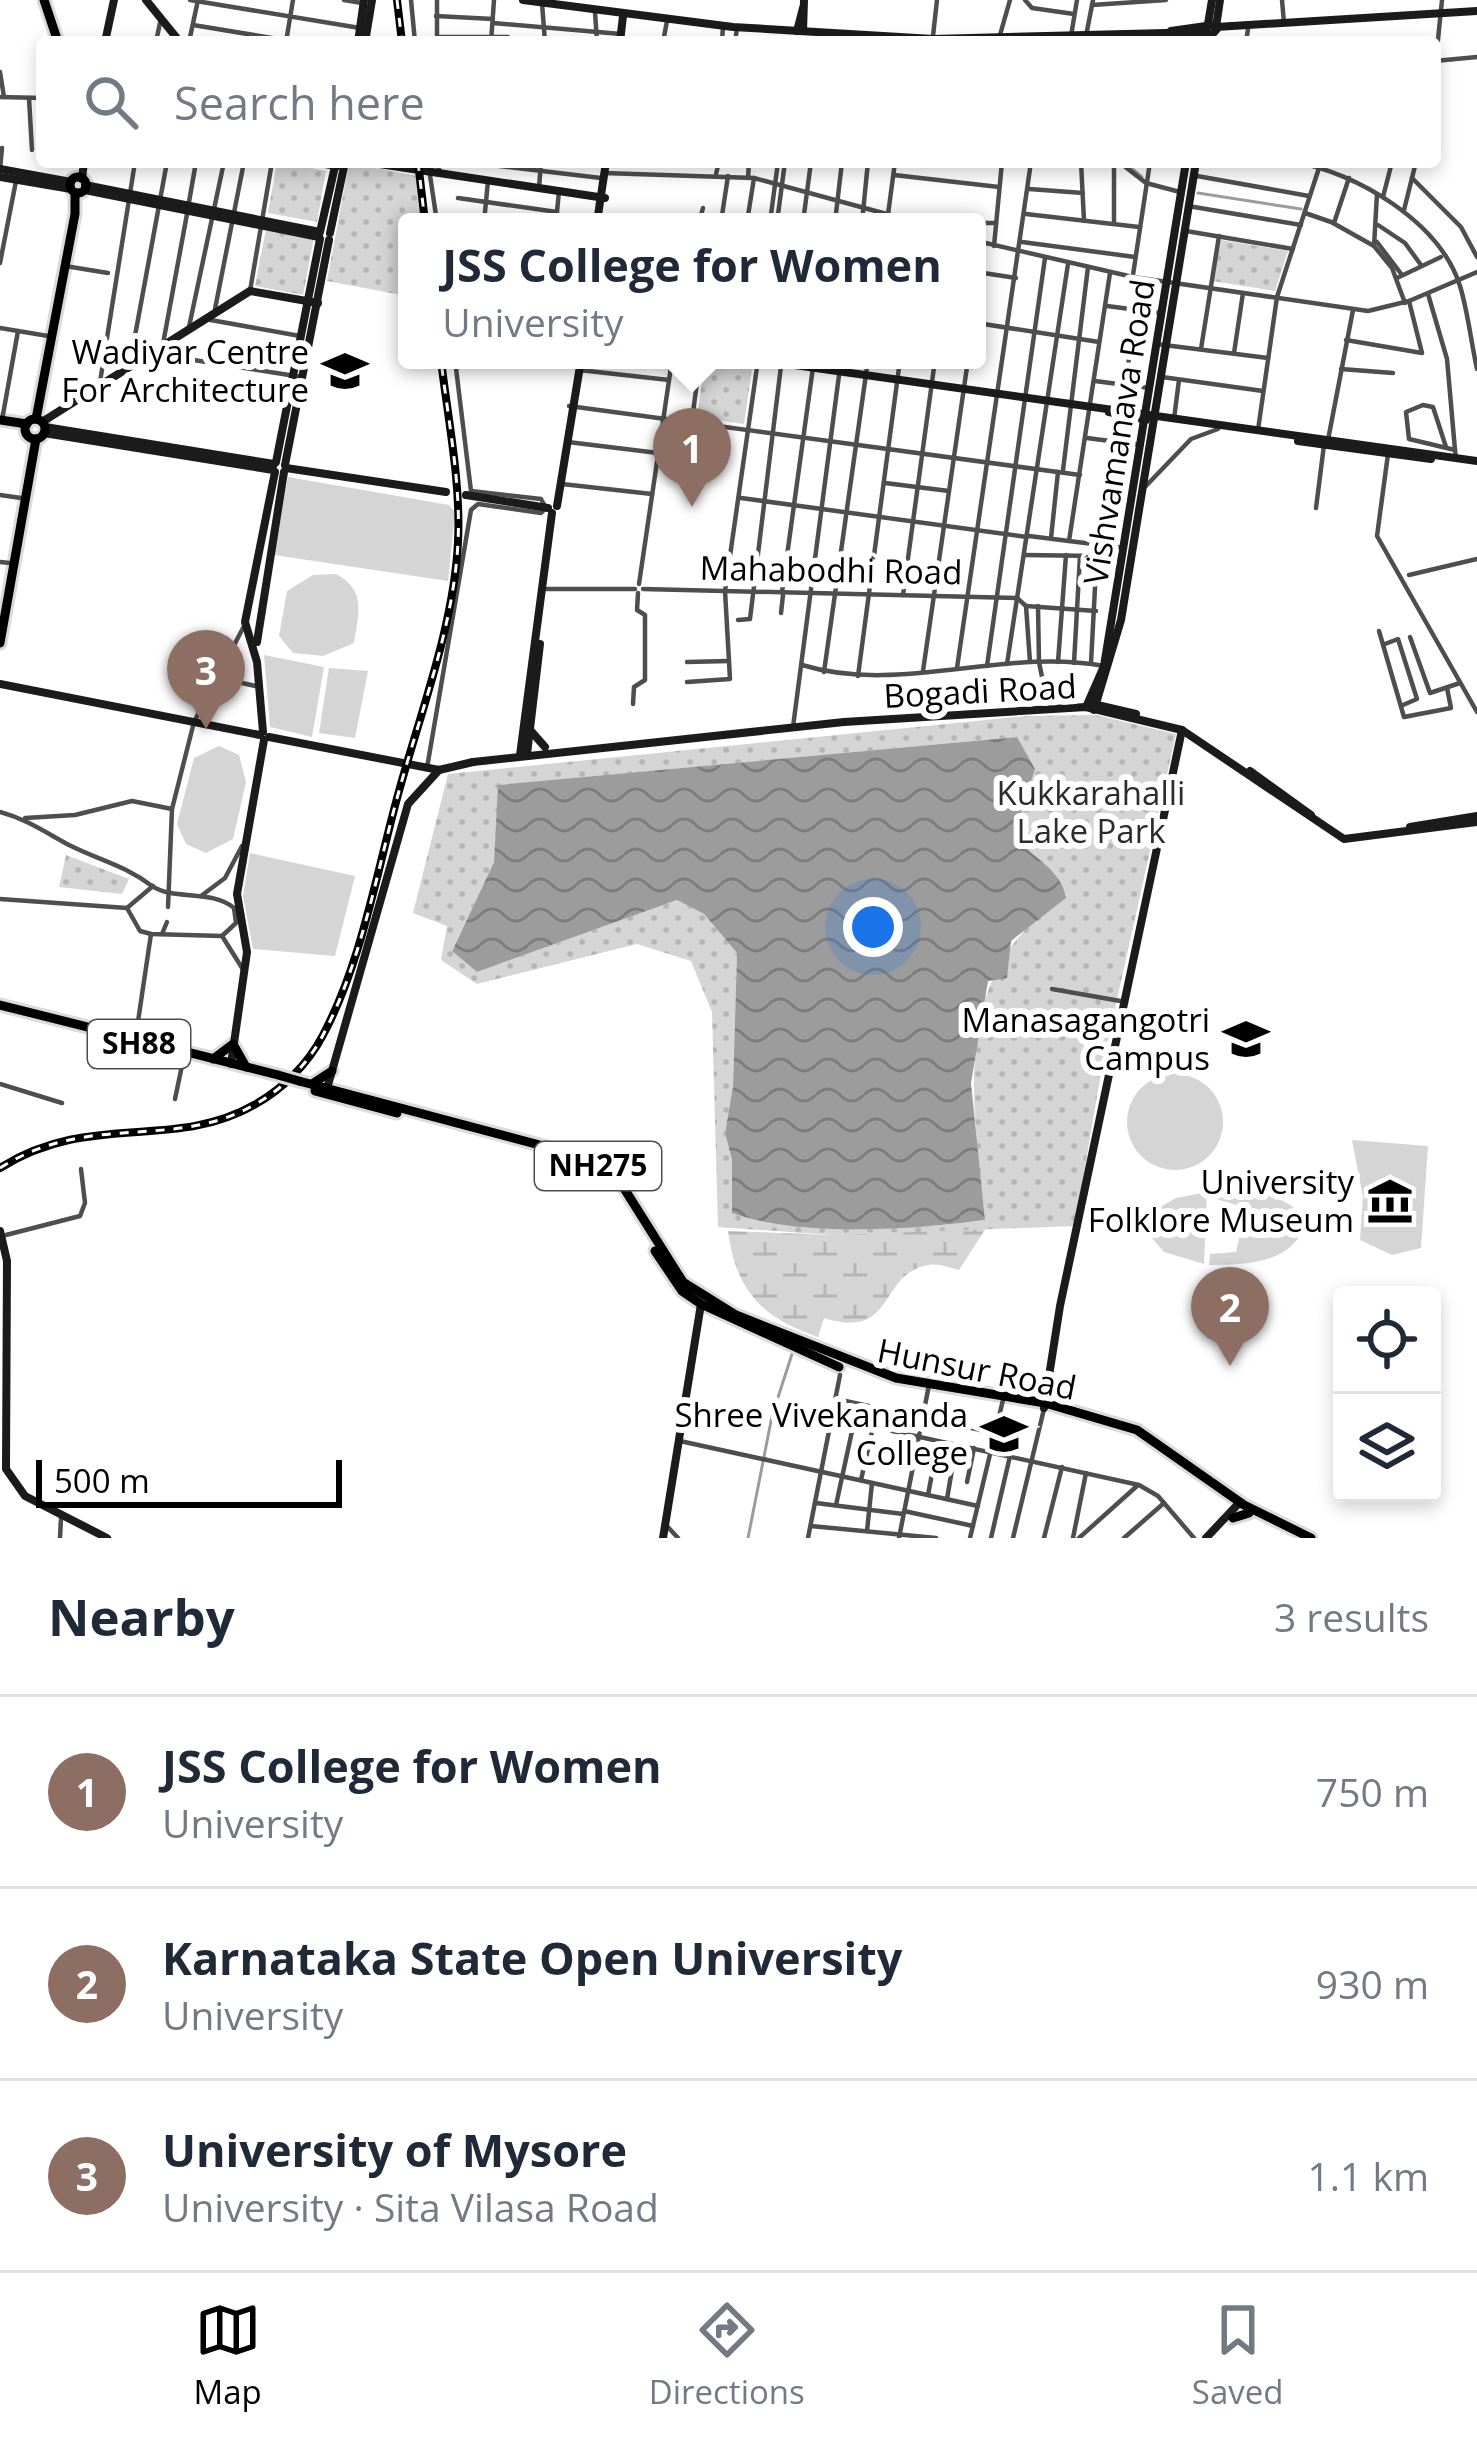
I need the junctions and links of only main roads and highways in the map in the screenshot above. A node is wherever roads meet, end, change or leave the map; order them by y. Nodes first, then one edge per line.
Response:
1 (44, 0) edge
2 (114, 0) edge
3 (146, 0) edge
4 (523, 0) edge
5 (1216, 0) edge
6 (367, 1) edge
7 (577, 4) edge
8 (804, 4) edge
9 (1475, 12) edge
10 (1441, 15) junction
11 (625, 16) junction
12 (1210, 33) edge
13 (56, 36) edge
14 (106, 36) edge
15 (175, 36) edge
16 (361, 36) edge
17 (362, 36) edge
18 (622, 36) edge
19 (799, 36) edge
20 (1179, 36) edge
21 (73, 168) edge
22 (82, 168) edge
23 (339, 168) edge
24 (1185, 168) edge
25 (1195, 168) edge
26 (431, 170) edge
27 (606, 171) edge
28 (0, 172) edge
29 (77, 186) junction
30 (603, 197) junction
31 (601, 213) edge
32 (323, 236) junction
33 (1172, 283) junction
34 (305, 302) junction
35 (318, 304) junction
36 (1161, 345) junction
37 (578, 369) edge
38 (830, 369) edge
39 (297, 376) junction
40 (571, 406) junction
41 (1150, 418) junction
42 (0, 423) edge
43 (36, 429) junction
44 (1326, 443) junction
45 (1477, 463) edge
46 (279, 467) junction
47 (446, 492) dead end
48 (466, 495) dead end
49 (552, 508) junction
50 (5, 562) edge
51 (0, 613) edge
52 (0, 643) edge
53 (535, 664) junction
54 (0, 684) edge
55 (1091, 706) junction
56 (529, 722) junction
57 (1182, 730) junction
58 (265, 735) junction
59 (545, 747) junction
60 (592, 747) junction
61 (521, 752) junction
62 (439, 770) junction
63 (1477, 819) edge
64 (1442, 825) junction
65 (0, 1007) edge
66 (135, 1041) junction
67 (233, 1044) junction
68 (213, 1059) junction
69 (231, 1065) junction
70 (246, 1067) junction
71 (334, 1069) junction
72 (277, 1077) junction
73 (299, 1083) junction
74 (312, 1084) junction
75 (329, 1091) junction
76 (2, 1230) edge
77 (3, 1287) edge
78 (702, 1300) junction
79 (4, 1362) edge
80 (929, 1387) junction
81 (1044, 1406) junction
82 (2, 1409) edge
83 (5, 1442) junction
84 (1239, 1509) junction
85 (106, 1538) edge
86 (664, 1538) edge
87 (1209, 1538) edge
88 (1299, 1538) edge
89 (1311, 1538) edge

1 - 13 main road
2 - 14 main road
3 - 15 main road
4 - 7 main road
5 - 12 main road
6 - 16 main road
6 - 17 main road
7 - 11 main road
8 - 19 main road
9 - 10 main road
10 - 12 main road
10 - 12 main road
11 - 18 main road
11 - 19 main road
12 - 20 main road
21 - 29 main road
22 - 29 main road
23 - 32 main road
24 - 33 main road, Vishvamanava Road
25 - 33 main road, Vishvamanava Road
26 - 30 main road
27 - 30 main road
28 - 29 main road
28 - 29 main road
29 - 32 main road
29 - 43 main road
30 - 31 main road
32 - 34 main road
32 - 35 main road
33 - 36 main road, Vishvamanava Road
33 - 36 main road, Vishvamanava Road
34 - 35 main road
34 - 39 main road
34 - 43 main road
35 - 39 main road
36 - 41 main road, Vishvamanava Road
36 - 41 main road, Vishvamanava Road
37 - 40 main road
38 - 41 main road
39 - 46 main road
40 - 49 main road
40 - 49 main road
41 - 44 main road
41 - 44 main road
41 - 55 main road, Vishvamanava Road
41 - 55 main road, Vishvamanava Road
42 - 43 main road
43 - 46 main road
43 - 50 main road
43 - 52 main road
44 - 45 main road
44 - 45 main road
46 - 47 main road
46 - 58 main road
46 - 58 main road
48 - 49 main road
49 - 53 main road
50 - 51 main road
53 - 56 main road
53 - 61 main road
54 - 58 main road
55 - 57 main road, Bogadi Road
55 - 60 main road, Bogadi Road
55 - 64 main road
56 - 59 main road
56 - 61 main road
57 - 64 main road, Bogadi Road
57 - 81 main road
58 - 62 main road
58 - 67 main road
59 - 60 main road, Bogadi Road
59 - 61 main road, Bogadi Road
60 - 61 main road, Bogadi Road
61 - 62 main road, Bogadi Road
62 - 71 main road
63 - 64 main road, Bogadi Road
63 - 64 main road, Bogadi Road
65 - 66 main road, SH88
66 - 68 main road
66 - 69 main road, SH88
67 - 68 main road
67 - 69 main road
67 - 70 main road
68 - 69 main road
69 - 70 main road
69 - 72 main road, SH88
70 - 72 main road
71 - 74 main road
71 - 75 main road
72 - 73 main road, SH88, bridge
73 - 74 main road
73 - 75 main road, SH88
74 - 75 main road
75 - 78 main road, NH275
76 - 77 main road
76 - 79 main road
77 - 79 main road
78 - 80 main road
78 - 86 main road
79 - 82 main road
79 - 83 main road
80 - 81 main road
80 - 81 main road, Hunsur Road
81 - 84 main road, Hunsur Road
82 - 83 main road
83 - 85 main road
84 - 87 main road
84 - 88 main road, Hunsur Road
84 - 89 main road

